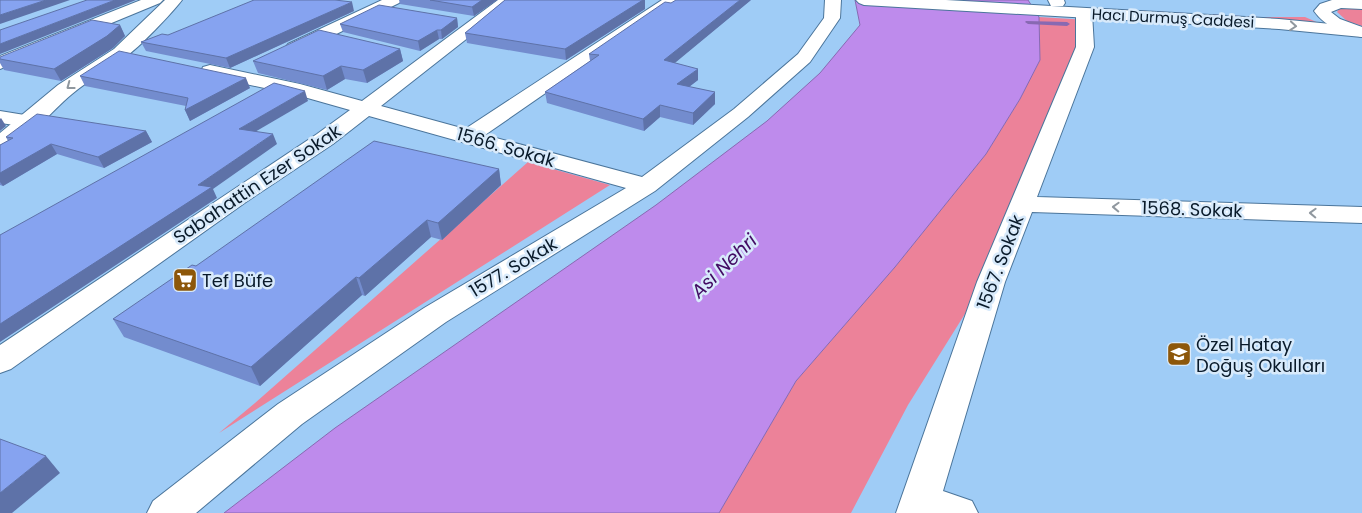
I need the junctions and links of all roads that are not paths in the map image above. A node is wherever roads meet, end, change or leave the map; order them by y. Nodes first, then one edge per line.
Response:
1 (155, 0) edge
2 (174, 0) edge
3 (508, 0) edge
4 (672, 0) edge
5 (833, 0) edge
6 (864, 0) edge
7 (1004, 0) edge
8 (387, 3) edge
9 (1333, 3) edge
10 (353, 4) edge
11 (1362, 4) edge
12 (1067, 7) edge
13 (409, 12) edge
14 (1362, 32) edge
15 (321, 35) junction
16 (152, 41) edge
17 (348, 41) edge
18 (120, 53) junction
19 (277, 55) edge
20 (139, 56) edge
21 (0, 62) edge
22 (260, 63) edge
23 (193, 68) edge
24 (233, 76) junction
25 (273, 85) junction
26 (247, 99) edge
27 (367, 108) junction
28 (0, 117) edge
29 (30, 121) junction
30 (469, 136) junction
31 (0, 144) edge
32 (646, 186) junction
33 (1023, 204) junction
34 (1362, 214) edge
35 (0, 361) edge
36 (917, 507) edge
37 (167, 513) edge
38 (958, 513) edge

1 - 21 street
2 - 18 street
3 - 27 street, Sabahattin Ezer Sokak
4 - 30 street
5 - 32 street, 1577. Sokak
6 - 12 street, Hacı Durmuş Caddesi
7 - 12 street, Hacı Durmuş Caddesi
8 - 10 street
8 - 13 street
8 - 15 street
9 - 11 street, Hacı Durmuş Caddesi
9 - 12 street, Hacı Durmuş Caddesi
9 - 14 street
12 -> 14 street, Hacı Durmuş Caddesi
12 - 33 street, 1567. Sokak
15 - 17 street
15 - 19 street
16 - 18 street
18 - 20 street
18 -> 29 street
22 - 24 street
23 - 24 street, 1566. Sokak
24 - 25 street, 1566. Sokak
25 - 26 street
25 - 27 street, 1566. Sokak
27 - 30 street, 1566. Sokak
27 - 35 street, Sabahattin Ezer Sokak
28 - 29 street
29 - 31 street
30 - 32 street, 1566. Sokak
32 - 37 street, 1577. Sokak
34 -> 33 street, 1568. Sokak
33 - 36 street, 1567. Sokak
36 - 38 street

